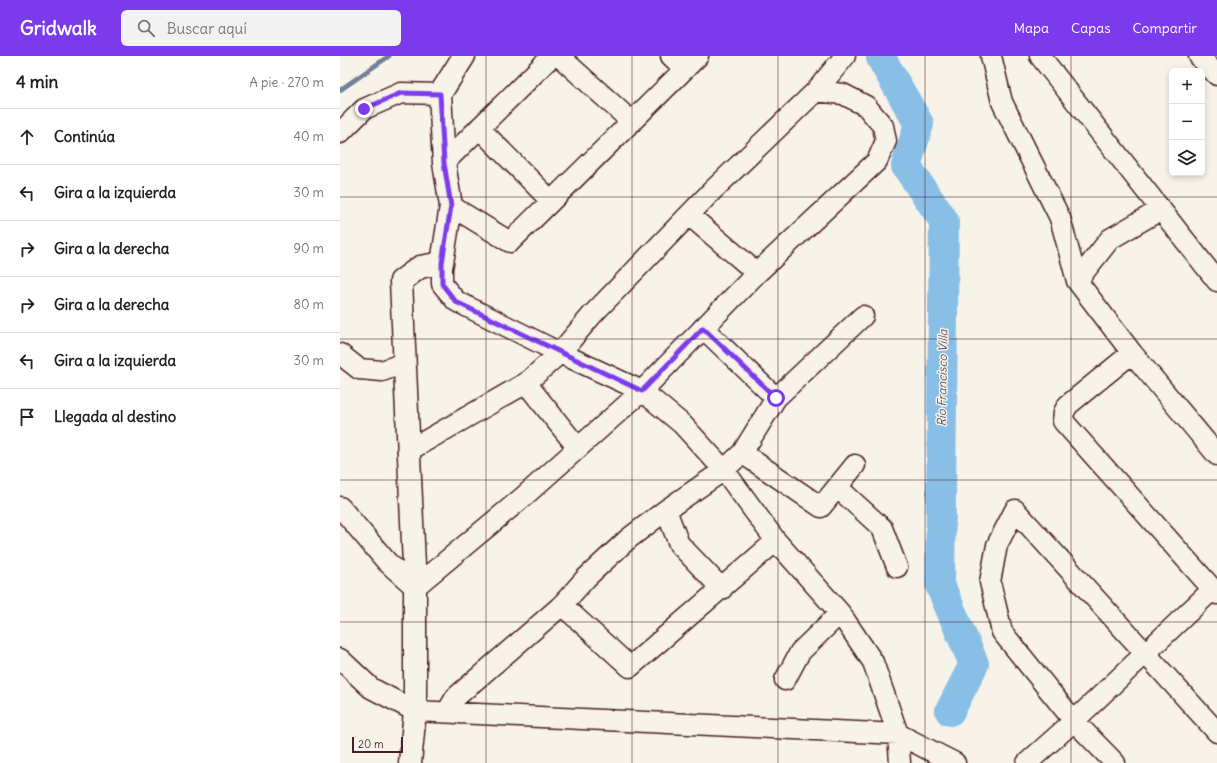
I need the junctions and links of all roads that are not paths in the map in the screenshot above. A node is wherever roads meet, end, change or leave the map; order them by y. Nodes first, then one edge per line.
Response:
1 (464, 56) edge
2 (552, 56) edge
3 (559, 56) edge
4 (845, 56) edge
5 (991, 56) edge
6 (1040, 56) edge
7 (1199, 56) edge
8 (685, 60) edge
9 (1217, 75) edge
10 (816, 91) junction
11 (440, 94) junction
12 (632, 122) junction
13 (479, 128) junction
14 (340, 133) edge
15 (444, 163) junction
16 (551, 201) junction
17 (451, 206) junction
18 (1160, 210) junction
19 (689, 215) junction
20 (442, 263) junction
21 (757, 273) junction
22 (1077, 281) junction
23 (1217, 281) edge
24 (863, 316) dead end
25 (703, 328) junction
26 (560, 352) junction
27 (1132, 353) junction
28 (340, 354) edge
29 (404, 363) junction
30 (526, 383) junction
31 (642, 391) junction
32 (776, 398) junction
33 (578, 448) junction
34 (408, 451) junction
35 (742, 454) junction
36 (1217, 455) edge
37 (855, 465) dead end
38 (724, 470) junction
39 (837, 487) junction
40 (340, 507) edge
41 (666, 510) junction
42 (776, 541) junction
43 (897, 567) dead end
44 (415, 587) junction
45 (722, 589) junction
46 (1215, 592) edge
47 (562, 605) junction
48 (840, 613) junction
49 (1145, 654) junction
50 (340, 659) edge
51 (785, 680) dead end
52 (414, 711) junction
53 (447, 712) junction
54 (1074, 720) junction
55 (1217, 732) edge
56 (898, 734) junction
57 (410, 763) edge
58 (900, 763) edge
59 (955, 763) edge
60 (1027, 763) edge
61 (1115, 763) edge

1 - 11 street
2 - 13 street
3 - 12 street
4 - 10 street
5 - 22 street
6 - 18 street
7 - 9 street
8 - 12 street
10 - 19 street
10 - 21 street
11 - 14 street
11 - 15 street
12 - 16 street
13 - 15 street
13 - 16 street
15 - 17 street
16 - 17 street
17 - 20 street
18 - 22 street
18 - 23 street
19 - 21 street
19 - 26 street
20 - 26 street
20 - 29 street
21 - 25 street
22 - 27 street
24 - 32 street
25 - 31 street
25 - 32 street
26 - 30 street
26 - 31 street
27 - 36 street
27 - 46 street
28 - 29 street
29 - 34 street
30 - 33 street
30 - 34 street
31 - 33 street
31 - 38 street
32 - 35 street
33 - 44 street
34 - 44 street
35 - 38 street
35 - 39 street
37 - 39 street
38 - 41 street
38 - 42 street
39 - 43 street
40 - 44 street
41 - 45 street
41 - 47 street
42 - 45 street
42 - 48 street
44 - 52 street
45 - 47 street
46 - 49 street
47 - 53 street
48 - 51 street
48 - 56 street
49 - 54 street
49 - 54 street
49 - 55 street
50 - 52 street
52 - 53 street
52 - 57 street
53 - 56 street
54 - 60 street
54 - 61 street
56 - 58 street
56 - 59 street

